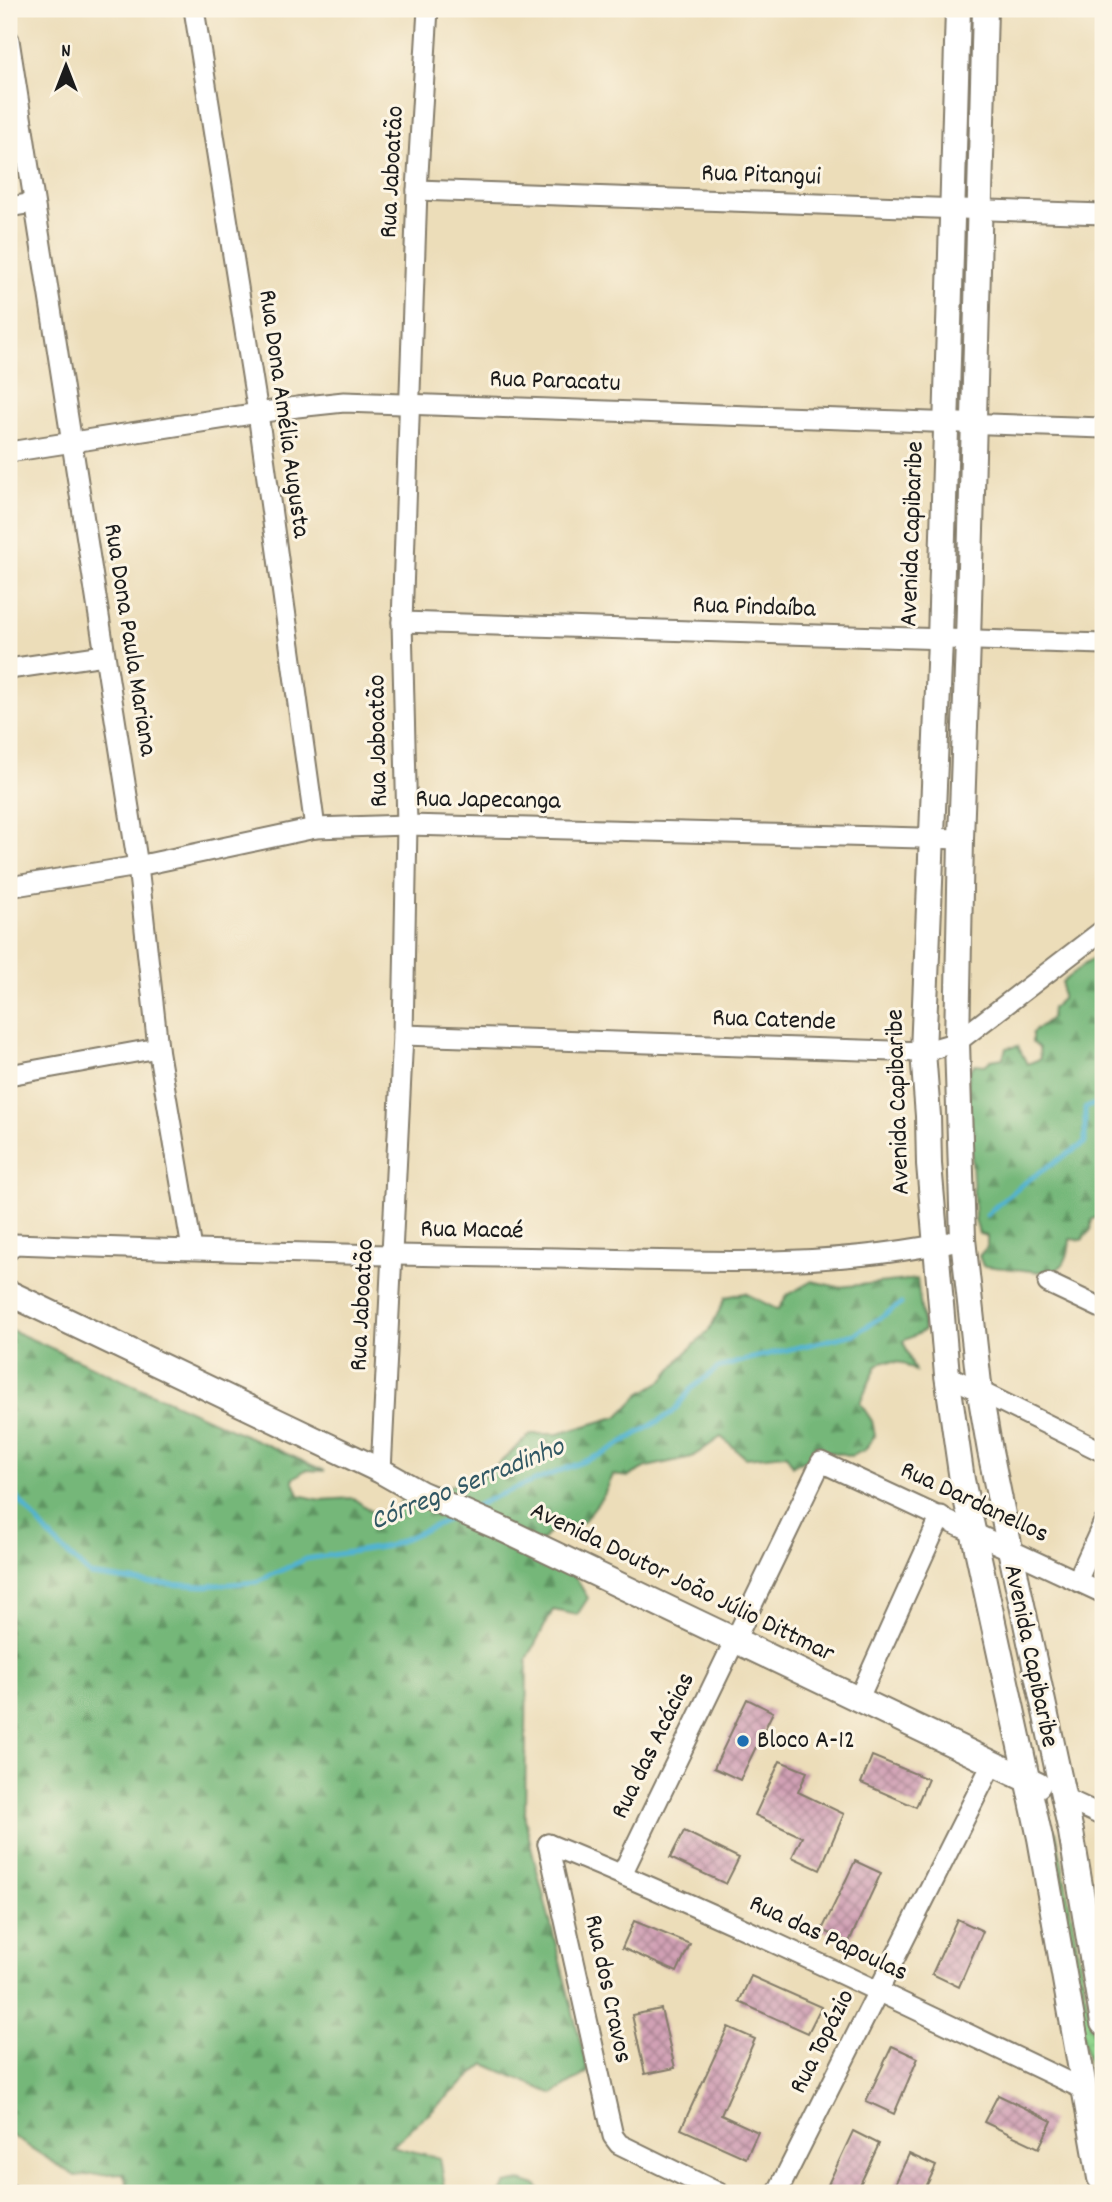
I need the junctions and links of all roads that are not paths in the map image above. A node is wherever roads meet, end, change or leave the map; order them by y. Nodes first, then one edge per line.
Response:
1 (194, 9) edge
2 (428, 9) edge
3 (958, 9) edge
4 (985, 9) edge
5 (9, 40) edge
6 (417, 190) junction
7 (33, 203) junction
8 (9, 207) edge
9 (952, 209) junction
10 (979, 210) junction
11 (1103, 214) edge
12 (410, 404) junction
13 (258, 413) junction
14 (946, 423) junction
15 (974, 424) junction
16 (1103, 428) edge
17 (71, 442) junction
18 (9, 452) edge
19 (402, 622) junction
20 (940, 640) junction
21 (968, 641) junction
22 (1103, 644) edge
23 (104, 655) junction
24 (9, 669) edge
25 (407, 825) junction
26 (315, 828) junction
27 (930, 838) junction
28 (961, 839) junction
29 (138, 866) junction
30 (9, 887) edge
31 (1103, 930) edge
32 (403, 1035) junction
33 (957, 1042) junction
34 (158, 1048) junction
35 (923, 1052) junction
36 (9, 1076) edge
37 (963, 1239) junction
38 (937, 1245) junction
39 (9, 1250) edge
40 (192, 1250) junction
41 (393, 1255) junction
42 (1048, 1283) dead end
43 (9, 1293) edge
44 (1103, 1310) edge
45 (947, 1375) junction
46 (980, 1393) junction
47 (1103, 1452) edge
48 (821, 1461) joint
49 (381, 1471) junction
50 (941, 1516) junction
51 (1103, 1524) edge
52 (973, 1532) junction
53 (1010, 1549) junction
54 (1077, 1581) junction
55 (1103, 1593) edge
56 (734, 1641) junction
57 (858, 1700) junction
58 (992, 1764) junction
59 (1027, 1780) junction
60 (1064, 1798) junction
61 (1103, 1816) edge
62 (548, 1844) joint
63 (622, 1874) junction
64 (878, 1991) junction
65 (1103, 2023) edge
66 (1083, 2089) junction
67 (1101, 2182) edge
68 (719, 2193) edge
69 (777, 2193) edge

1 - 13 street, Rua Dona Amélia Augusta
2 - 6 street, Rua Jaboatão
3 - 9 main road, Avenida Capibaribe
4 - 10 main road, Avenida Capibaribe
5 - 7 street, Rua Dona Paula Mariana
6 - 9 street, Rua Pitangui
6 - 12 street, Rua Jaboatão
7 - 8 street
7 - 17 street, Rua Dona Paula Mariana
9 - 10 street, Rua Pitangui
9 - 14 main road, Avenida Capibaribe
10 - 11 street, Rua Pitangui
10 - 15 main road, Avenida Capibaribe
12 - 13 street, Rua Paracatu
12 - 14 street, Rua Paracatu
12 - 19 street, Rua Jaboatão
13 - 17 street, Rua Paracatu
13 - 26 street, Rua Dona Amélia Augusta
14 - 15 street, Rua Paracatu
14 - 20 main road, Avenida Capibaribe
15 - 16 street, Rua Paracatu
15 - 21 main road, Avenida Capibaribe
17 - 18 street, Rua Paracatu
17 - 23 street, Rua Dona Paula Mariana
19 - 20 street, Rua Pindaíba
19 - 25 street, Rua Jaboatão
20 - 21 street, Rua Pindaíba
20 - 27 main road, Avenida Capibaribe
21 - 22 street, Rua Pindaíba
21 - 28 main road, Avenida Capibaribe
23 - 24 street
23 - 29 street, Rua Dona Paula Mariana
25 - 26 street, Rua Japecanga
25 - 27 street, Rua Japecanga
25 - 32 street, Rua Jaboatão
26 - 29 street, Rua Japecanga
27 - 28 street, Rua Japecanga
27 - 35 main road, Avenida Capibaribe
28 - 33 main road, Avenida Capibaribe
29 - 30 street, Rua Japecanga
29 - 34 street, Rua Dona Paula Mariana
31 - 33 street, Rua Catende
32 - 35 street, Rua Catende
32 - 41 street, Rua Jaboatão
33 - 35 street, Rua Catende
33 - 37 main road, Avenida Capibaribe
34 - 36 street
34 - 40 street, Rua Dona Paula Mariana
35 - 38 main road, Avenida Capibaribe
37 - 38 street, Rua Macaé
37 - 46 main road, Avenida Capibaribe
38 - 41 street, Rua Macaé
38 - 45 main road, Avenida Capibaribe
39 - 40 street, Rua Macaé
40 - 41 street, Rua Macaé
41 - 49 street, Rua Jaboatão
42 - 44 street
43 - 49 main road, Avenida Doutor João Júlio Dittmar
45 - 46 street
45 - 52 main road, Avenida Capibaribe
46 - 47 street
46 - 53 main road, Avenida Capibaribe
48 - 50 street, Rua Dardanellos
48 - 56 street, Rua das Acácias
49 - 56 main road, Avenida Doutor João Júlio Dittmar
50 - 52 street, Rua Dardanellos
50 - 57 street
51 - 54 street
52 - 53 street, Rua Dardanellos
52 - 59 main road, Avenida Capibaribe
53 - 54 street, Rua Dardanellos
53 - 60 main road, Avenida Capibaribe
54 - 55 street, Rua Dardanellos
56 - 57 main road, Avenida Doutor João Júlio Dittmar
56 - 63 street, Rua das Acácias
57 - 58 main road, Avenida Doutor João Júlio Dittmar
58 - 59 main road, Avenida Doutor João Júlio Dittmar
58 - 64 street, Rua Topázio
59 - 60 main road, Avenida Doutor João Júlio Dittmar
59 - 66 main road, Avenida Capibaribe
60 - 61 street
60 - 65 main road, Avenida Capibaribe
62 - 63 street, Rua das Papoulas
62 - 68 street, Rua dos Cravos
63 - 64 street, Rua das Papoulas
64 - 66 street, Rua das Papoulas
64 - 69 street, Rua Topázio
66 - 67 main road, Avenida Capibaribe

